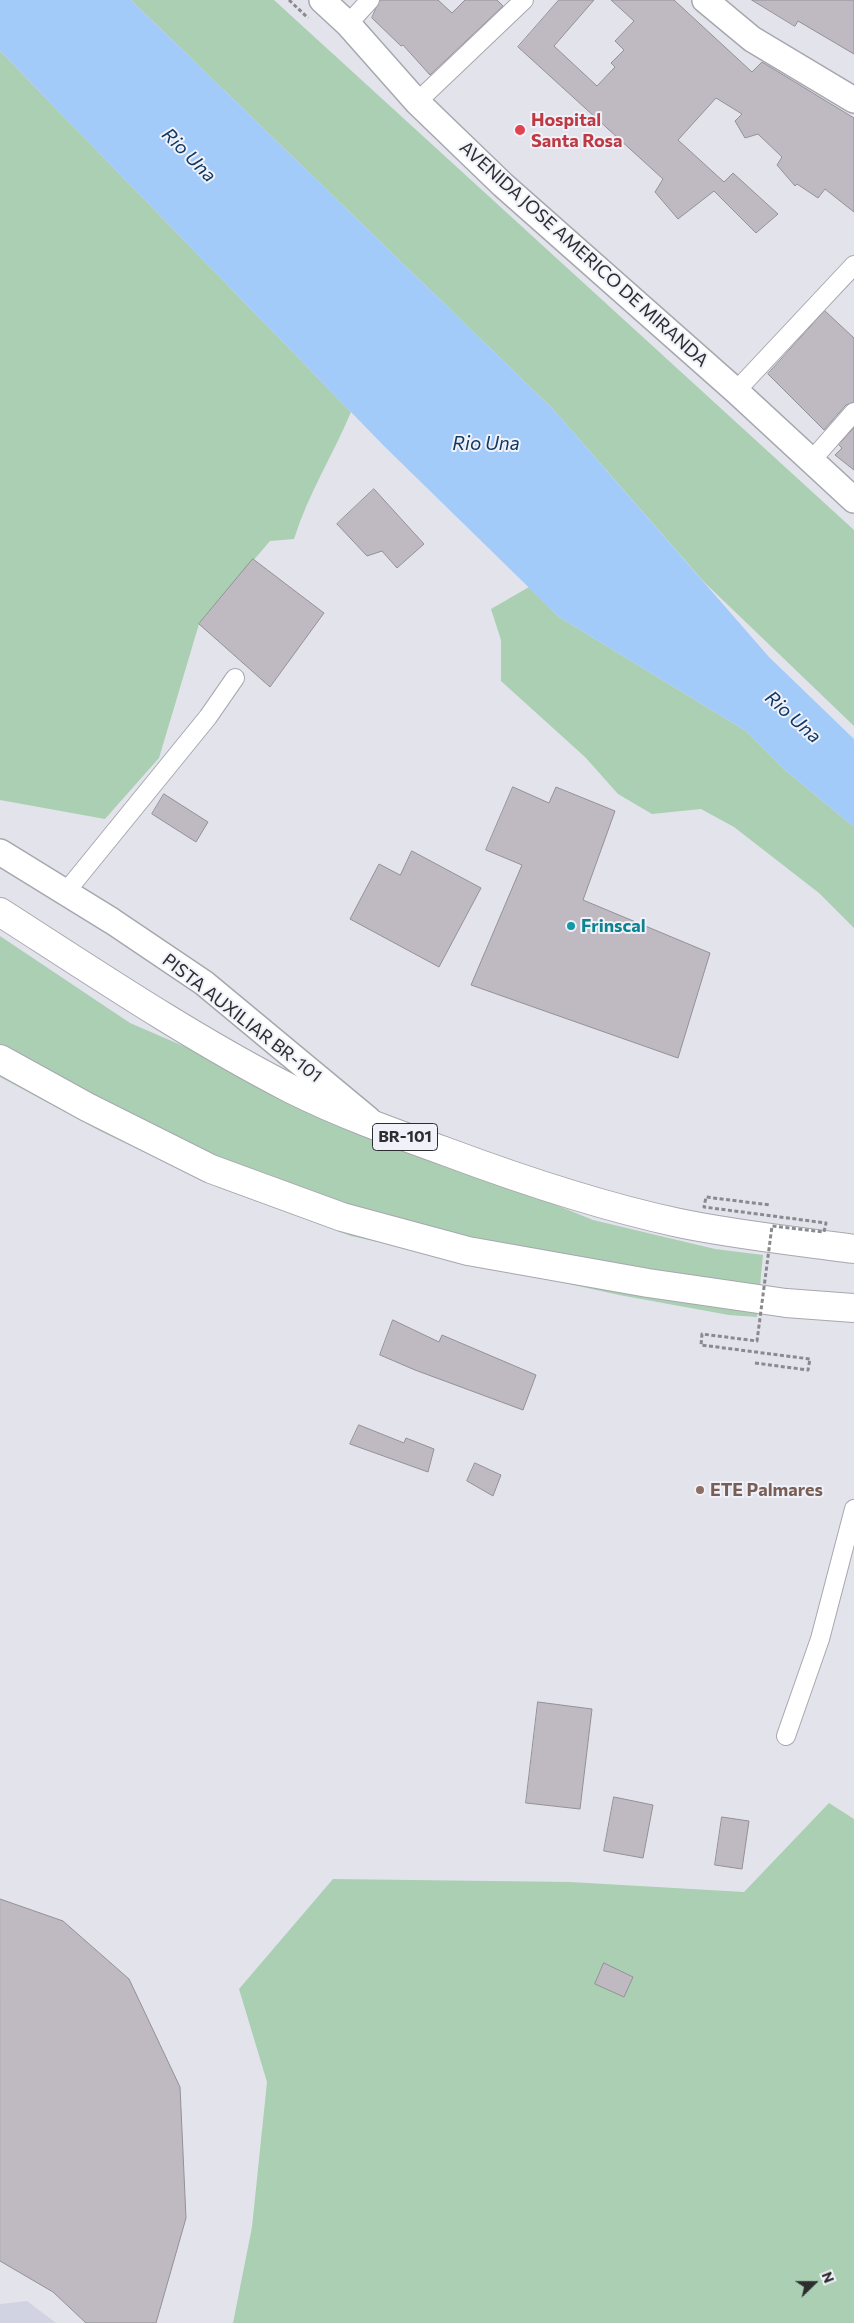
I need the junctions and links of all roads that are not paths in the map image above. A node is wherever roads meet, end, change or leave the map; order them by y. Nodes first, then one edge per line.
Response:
1 (322, 0) edge
2 (370, 0) edge
3 (524, 0) edge
4 (705, 0) edge
5 (348, 24) junction
6 (854, 100) edge
7 (417, 102) junction
8 (854, 265) edge
9 (736, 391) junction
10 (854, 412) edge
11 (811, 461) junction
12 (854, 500) edge
13 (235, 678) dead end
14 (0, 852) edge
15 (65, 893) junction
16 (0, 912) edge
17 (0, 1059) edge
18 (377, 1127) junction
19 (854, 1249) edge
20 (854, 1308) edge
21 (854, 1509) edge
22 (786, 1736) dead end

1 - 5 main road, AVENIDA JOSE AMERICO DE MIRANDA
2 - 5 street
3 - 7 street
4 - 6 main road
5 - 7 main road, AVENIDA JOSE AMERICO DE MIRANDA
7 - 9 main road, AVENIDA JOSE AMERICO DE MIRANDA
8 - 9 street
9 - 11 main road, AVENIDA JOSE AMERICO DE MIRANDA
10 - 11 street
11 - 12 main road, AVENIDA JOSE AMERICO DE MIRANDA
13 - 15 street
14 - 15 main road, PISTA AUXILIAR BR-101
15 - 18 main road, PISTA AUXILIAR BR-101
16 - 18 highway, BR-101
17 - 20 highway
18 - 19 highway, BR-101
21 - 22 street

